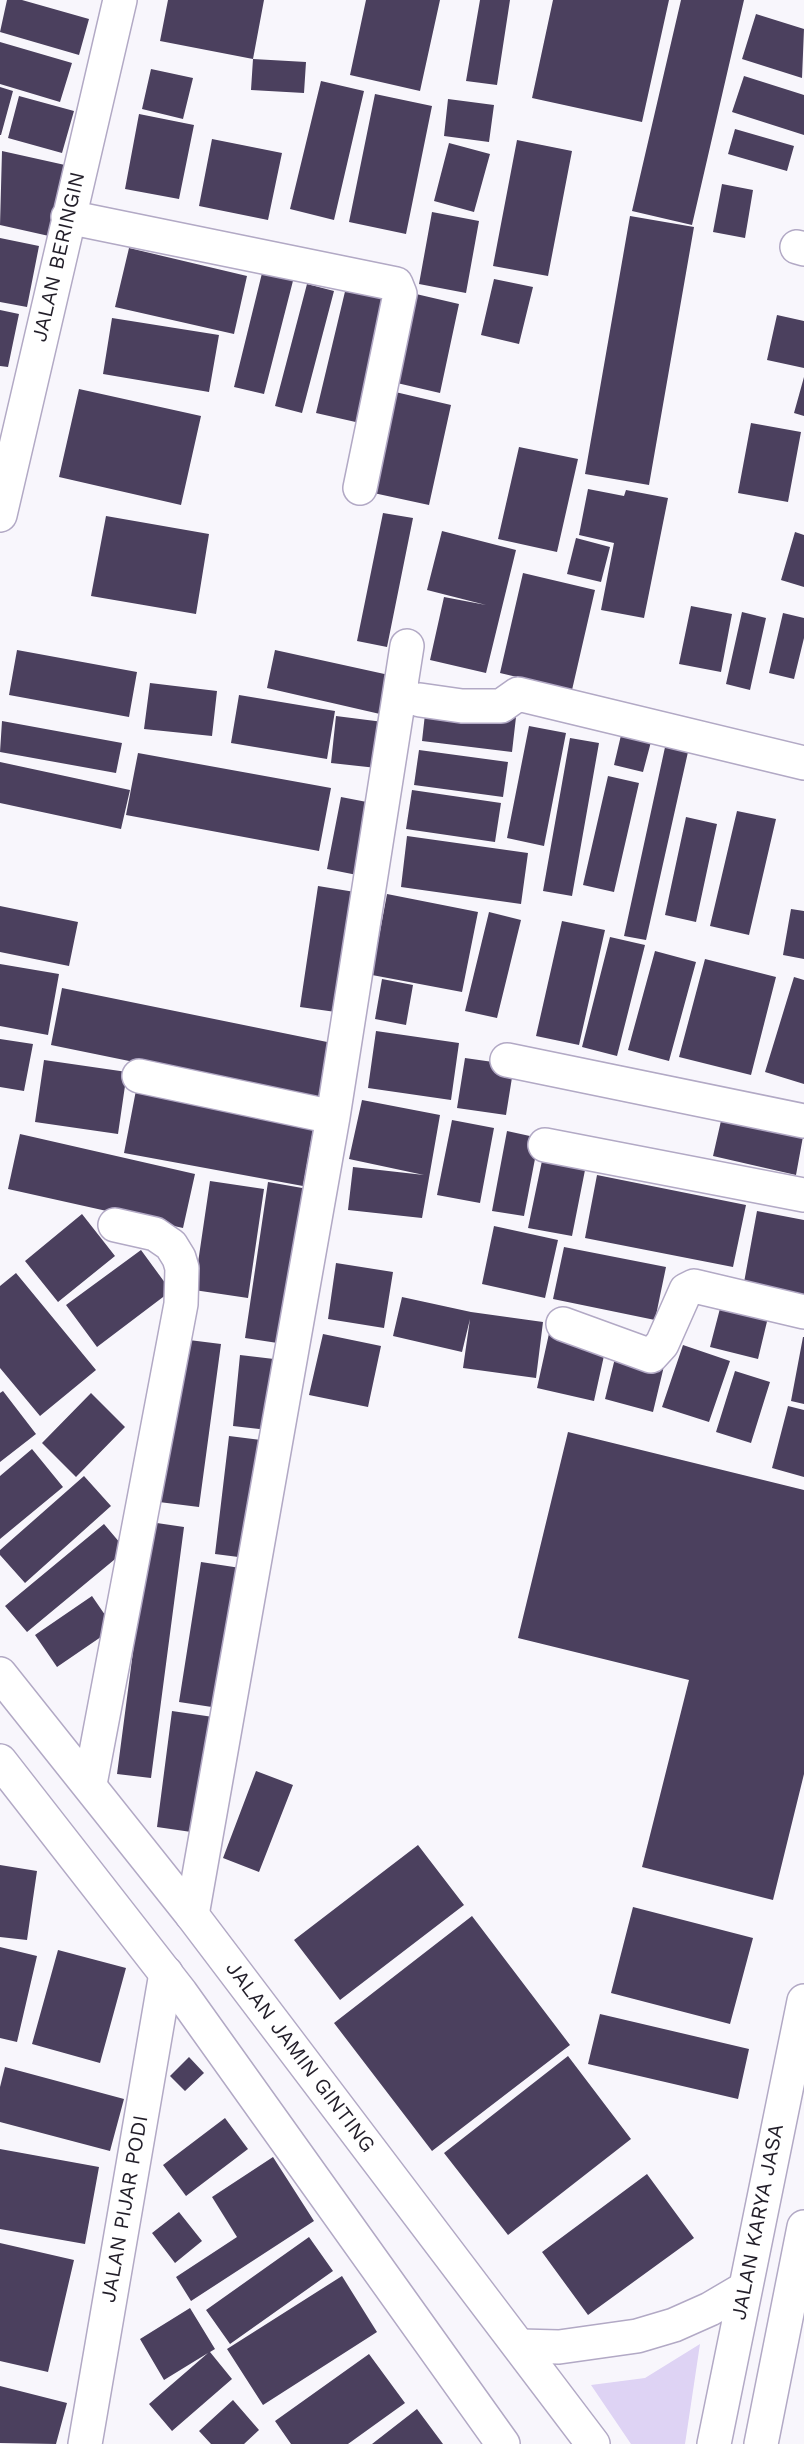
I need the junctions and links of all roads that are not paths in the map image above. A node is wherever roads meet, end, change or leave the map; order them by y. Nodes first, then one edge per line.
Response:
1 (120, 0) edge
2 (68, 217) junction
3 (360, 488) dead end
4 (0, 515) edge
5 (407, 646) dead end
6 (420, 700) dead end
7 (804, 763) edge
8 (507, 1060) dead end
9 (139, 1076) dead end
10 (333, 1117) junction
11 (804, 1121) edge
12 (545, 1146) dead end
13 (804, 1195) edge
14 (115, 1225) dead end
15 (804, 1312) edge
16 (563, 1324) dead end
17 (0, 1674) edge
18 (0, 1761) edge
19 (90, 1784) junction
20 (192, 1915) junction
21 (166, 1973) junction
22 (804, 2001) edge
23 (763, 2193) junction
24 (804, 2220) edge
25 (804, 2227) edge
26 (744, 2289) junction
27 (520, 2346) junction
28 (85, 2444) edge
29 (503, 2444) edge
30 (593, 2444) edge
31 (714, 2444) edge
32 (761, 2444) edge

1 - 2 main road, JALAN BERINGIN
2 - 3 main road
2 - 4 main road, JALAN BERINGIN
5 - 10 main road
6 - 7 main road
8 - 11 main road
9 - 10 main road
10 - 20 main road
12 - 13 main road
14 - 19 main road
15 - 16 main road
17 - 19 main road, JALAN JAMIN GINTING
18 - 21 main road
19 - 20 main road, JALAN JAMIN GINTING
20 - 27 main road, JALAN JAMIN GINTING
21 - 28 main road, JALAN PIJAR PODI
21 - 29 main road
22 - 23 main road, JALAN KARYA JASA
23 - 24 main road
23 - 26 main road, JALAN KARYA JASA
25 - 32 main road
26 - 27 main road
26 - 31 main road, JALAN KARYA JASA
27 - 30 main road, JALAN JAMIN GINTING

